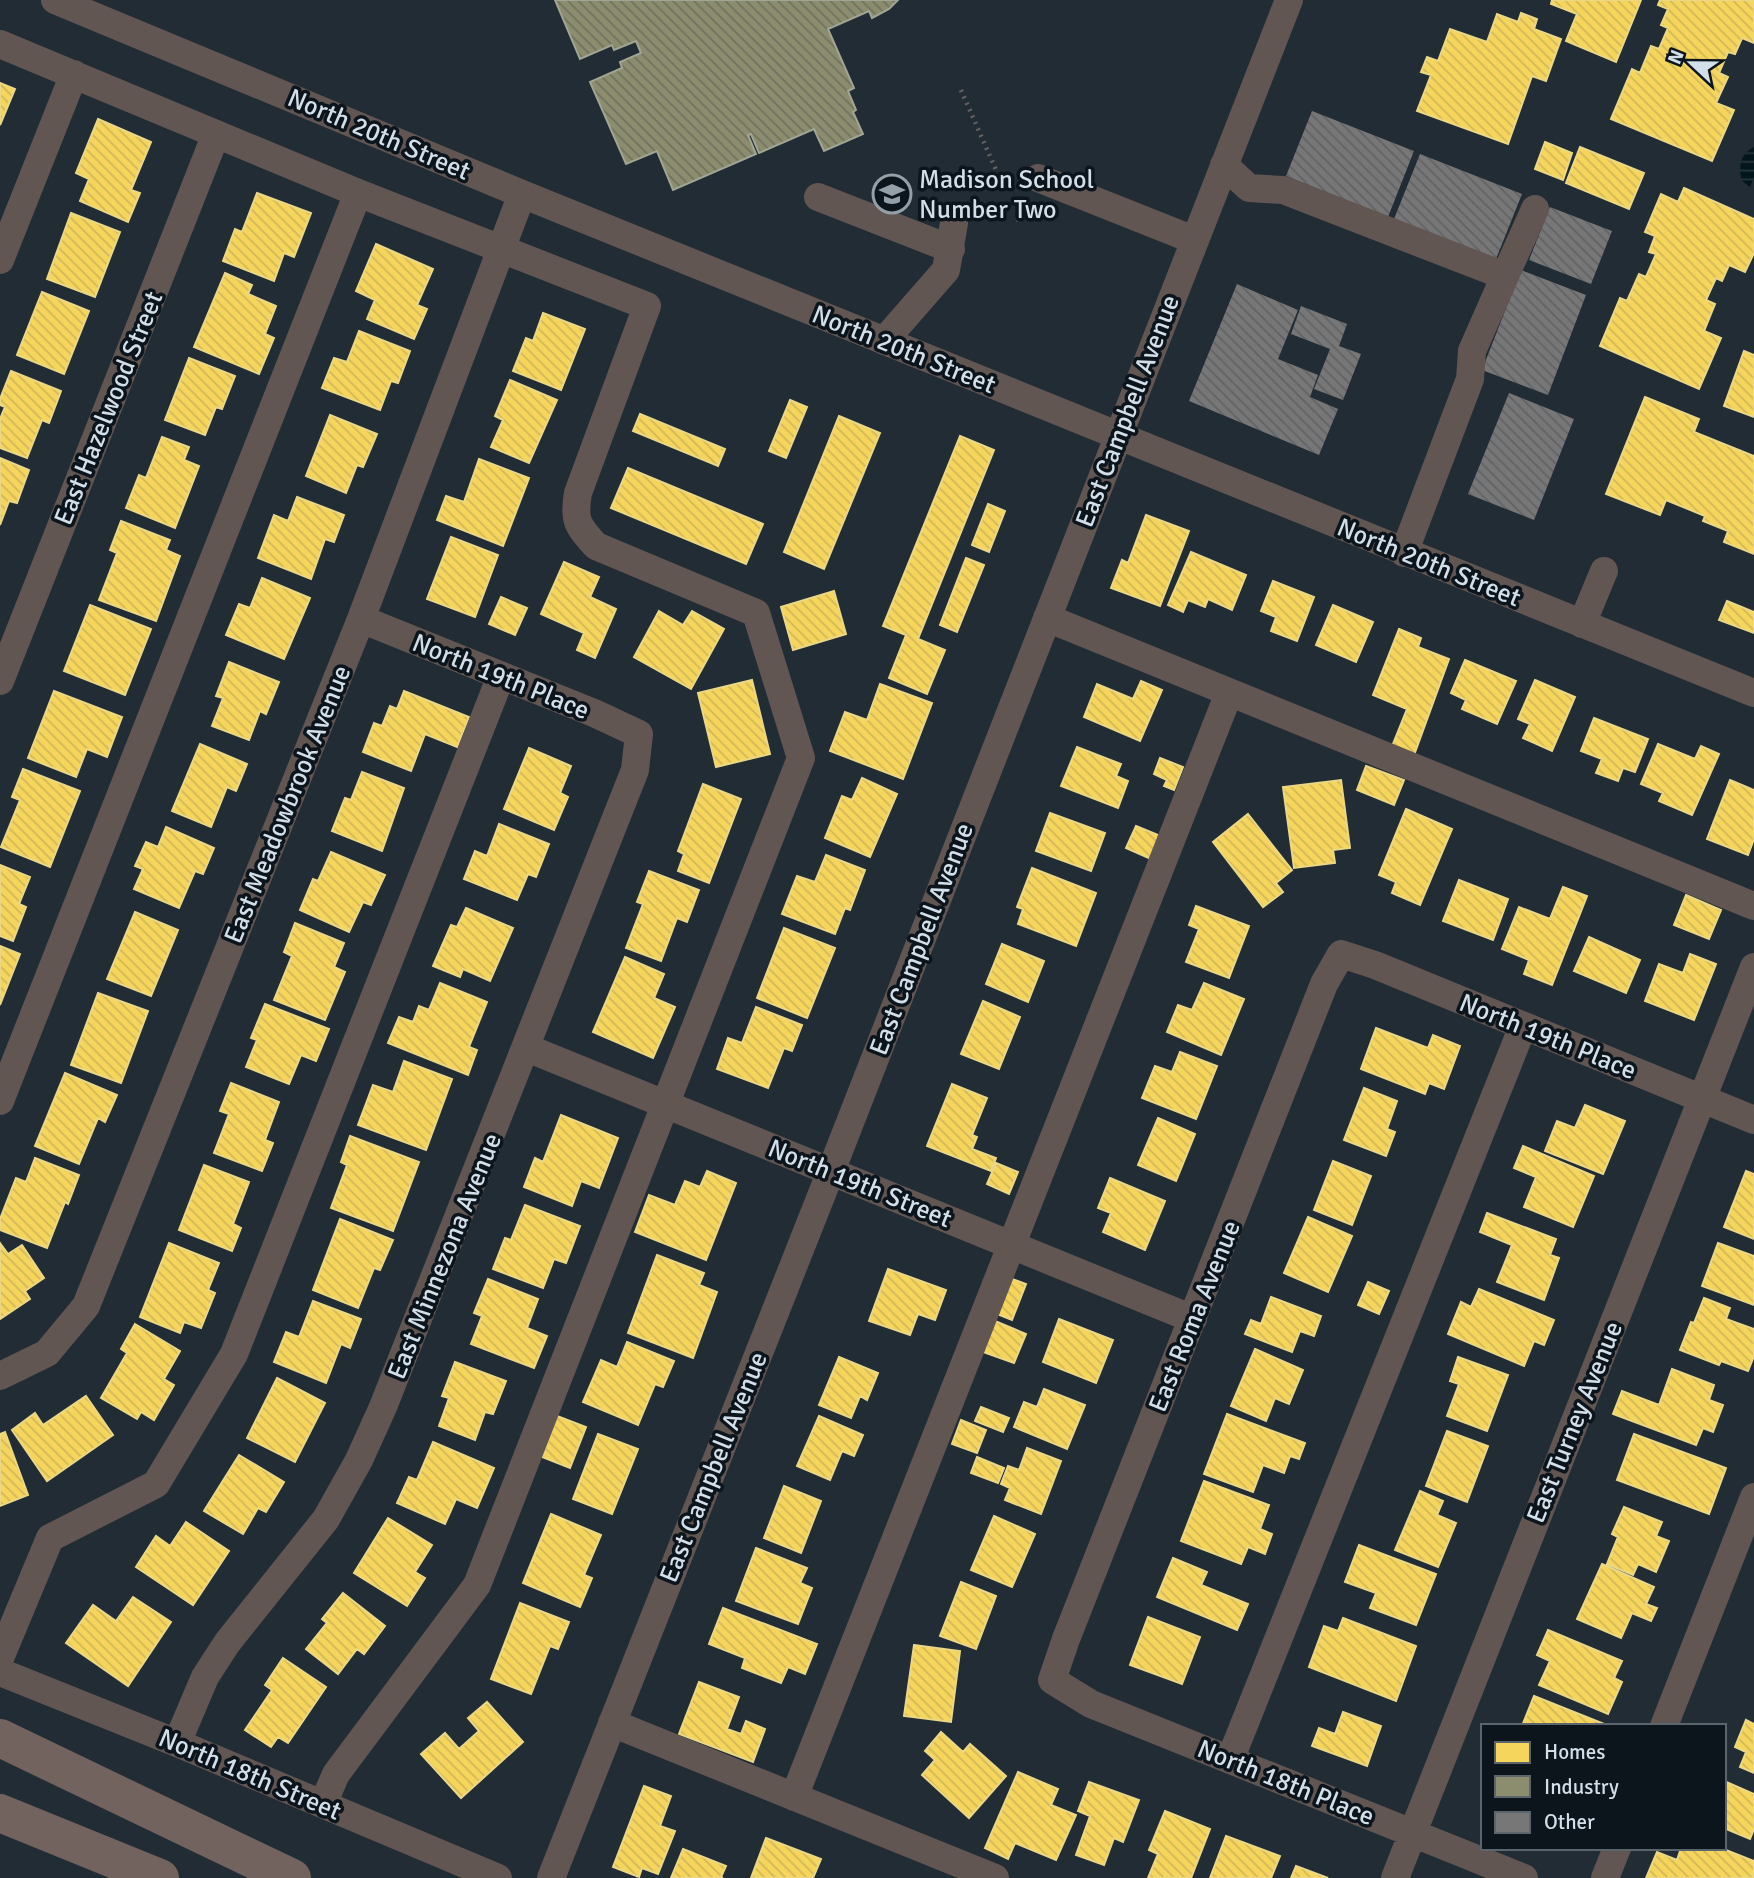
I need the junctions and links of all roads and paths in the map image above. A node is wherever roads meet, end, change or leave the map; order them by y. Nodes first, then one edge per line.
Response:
1 (55, 0) edge
2 (1290, 0) edge
3 (0, 44) edge
4 (74, 74) junction
5 (961, 90) dead end
6 (216, 134) junction
7 (1224, 165) junction
8 (1038, 178) dead end
9 (1003, 186) dead end
10 (358, 193) junction
11 (522, 194) junction
12 (818, 197) dead end
13 (1050, 209) dead end
14 (1535, 209) dead end
15 (1016, 220) dead end
16 (1194, 240) junction
17 (500, 250) junction
18 (0, 260) edge
19 (1505, 276) junction
20 (884, 341) junction
21 (1119, 436) junction
22 (1404, 553) junction
23 (1604, 571) dead end
24 (1047, 618) junction
25 (362, 620) junction
26 (1583, 624) junction
27 (501, 676) junction
28 (0, 681) edge
29 (1229, 693) junction
30 (1754, 693) edge
31 (639, 734) joint
32 (1754, 906) edge
33 (1341, 954) joint
34 (1754, 967) edge
35 (1523, 1026) junction
36 (527, 1048) junction
37 (1703, 1099) junction
38 (0, 1101) edge
39 (666, 1104) junction
40 (1754, 1120) edge
41 (831, 1171) junction
42 (1011, 1245) junction
43 (1193, 1320) junction
44 (0, 1376) edge
45 (1754, 1497) edge
46 (0, 1658) edge
47 (0, 1672) edge
48 (1052, 1680) joint
49 (612, 1723) junction
50 (1665, 1724) edge
51 (0, 1738) edge
52 (177, 1743) junction
53 (1230, 1760) junction
54 (794, 1797) junction
55 (323, 1804) junction
56 (0, 1813) edge
57 (1413, 1833) junction
58 (1616, 1850) edge
59 (160, 1878) edge
60 (292, 1878) edge
61 (499, 1878) edge
62 (551, 1878) edge
63 (995, 1878) edge
64 (1395, 1878) edge
65 (1524, 1878) edge
66 (1605, 1878) edge

1 - 11 street, North 20th Street
2 - 7 street, East Campbell Avenue
3 - 4 street
4 - 6 street
4 - 18 street
5 - 9 path
6 - 10 street
6 - 28 street, East Hazelwood Street
7 - 16 street, East Campbell Avenue
7 - 19 street
8 - 16 street
10 - 17 street
10 - 38 street
11 - 17 street, East Meadowbrook Avenue
11 - 20 street, North 20th Street
12 - 20 street
13 - 15 path
14 - 19 street
16 - 21 street, East Campbell Avenue
17 - 25 street, East Meadowbrook Avenue
17 - 39 street
19 - 22 street
20 - 21 street, North 20th Street
21 - 22 street, North 20th Street
21 - 24 street, East Campbell Avenue
22 - 26 street, North 20th Street
23 - 26 street
24 - 29 street
24 - 41 street, East Campbell Avenue
25 - 27 street, North 19th Place
25 - 44 street, East Meadowbrook Avenue
26 - 30 street, North 20th Street
27 - 31 street, North 19th Place
27 - 46 street
29 - 32 street
29 - 42 street
31 - 36 street, East Minnezona Avenue
33 - 35 street, North 19th Place
33 - 43 street, East Roma Avenue
34 - 37 street, East Turney Avenue
35 - 37 street, North 19th Place
35 - 53 street
36 - 39 street, North 19th Street
36 - 52 street, East Minnezona Avenue
37 - 40 street, North 19th Place
37 - 57 street, East Turney Avenue
39 - 41 street, North 19th Street
39 - 55 street
41 - 42 street, North 19th Street
41 - 49 street, East Campbell Avenue
42 - 43 street, North 19th Street
42 - 54 street
43 - 48 street, East Roma Avenue
45 - 50 street
47 - 52 street, North 18th Street
48 - 53 street, North 18th Place
49 - 54 street
49 - 62 street, East Campbell Avenue
51 - 60 highway
52 - 55 street, North 18th Street
53 - 57 street, North 18th Place
54 - 63 street
55 - 61 street, North 18th Street
56 - 59 highway
57 - 64 street, East Turney Avenue
57 - 65 street, North 18th Place
58 - 66 street

